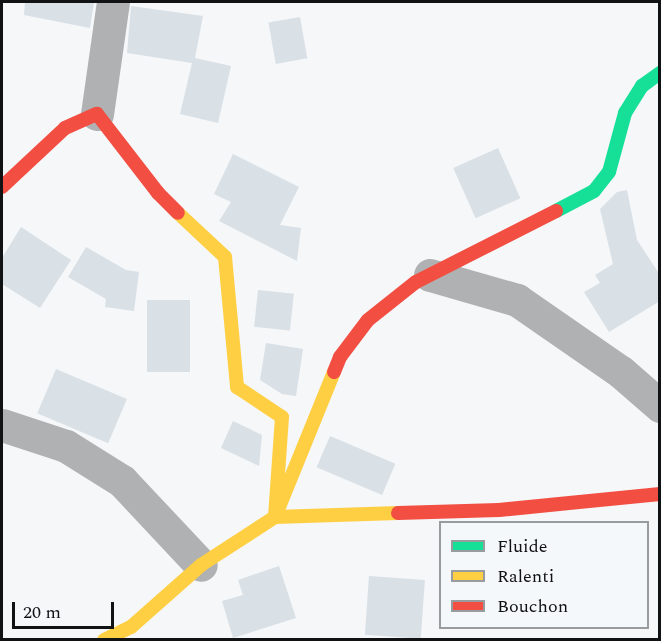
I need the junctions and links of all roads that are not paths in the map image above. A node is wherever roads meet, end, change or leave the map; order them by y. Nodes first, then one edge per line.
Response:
1 (113, 2) edge
2 (660, 73) edge
3 (97, 114) junction
4 (2, 188) edge
5 (430, 274) junction
6 (660, 406) edge
7 (2, 425) edge
8 (660, 494) edge
9 (275, 517) junction
10 (201, 565) junction
11 (104, 639) edge

1 - 3 street
2 - 5 street
3 - 4 street
3 - 9 street
5 - 6 street
5 - 9 street
7 - 10 street
8 - 9 street
9 - 10 street
10 - 11 street

